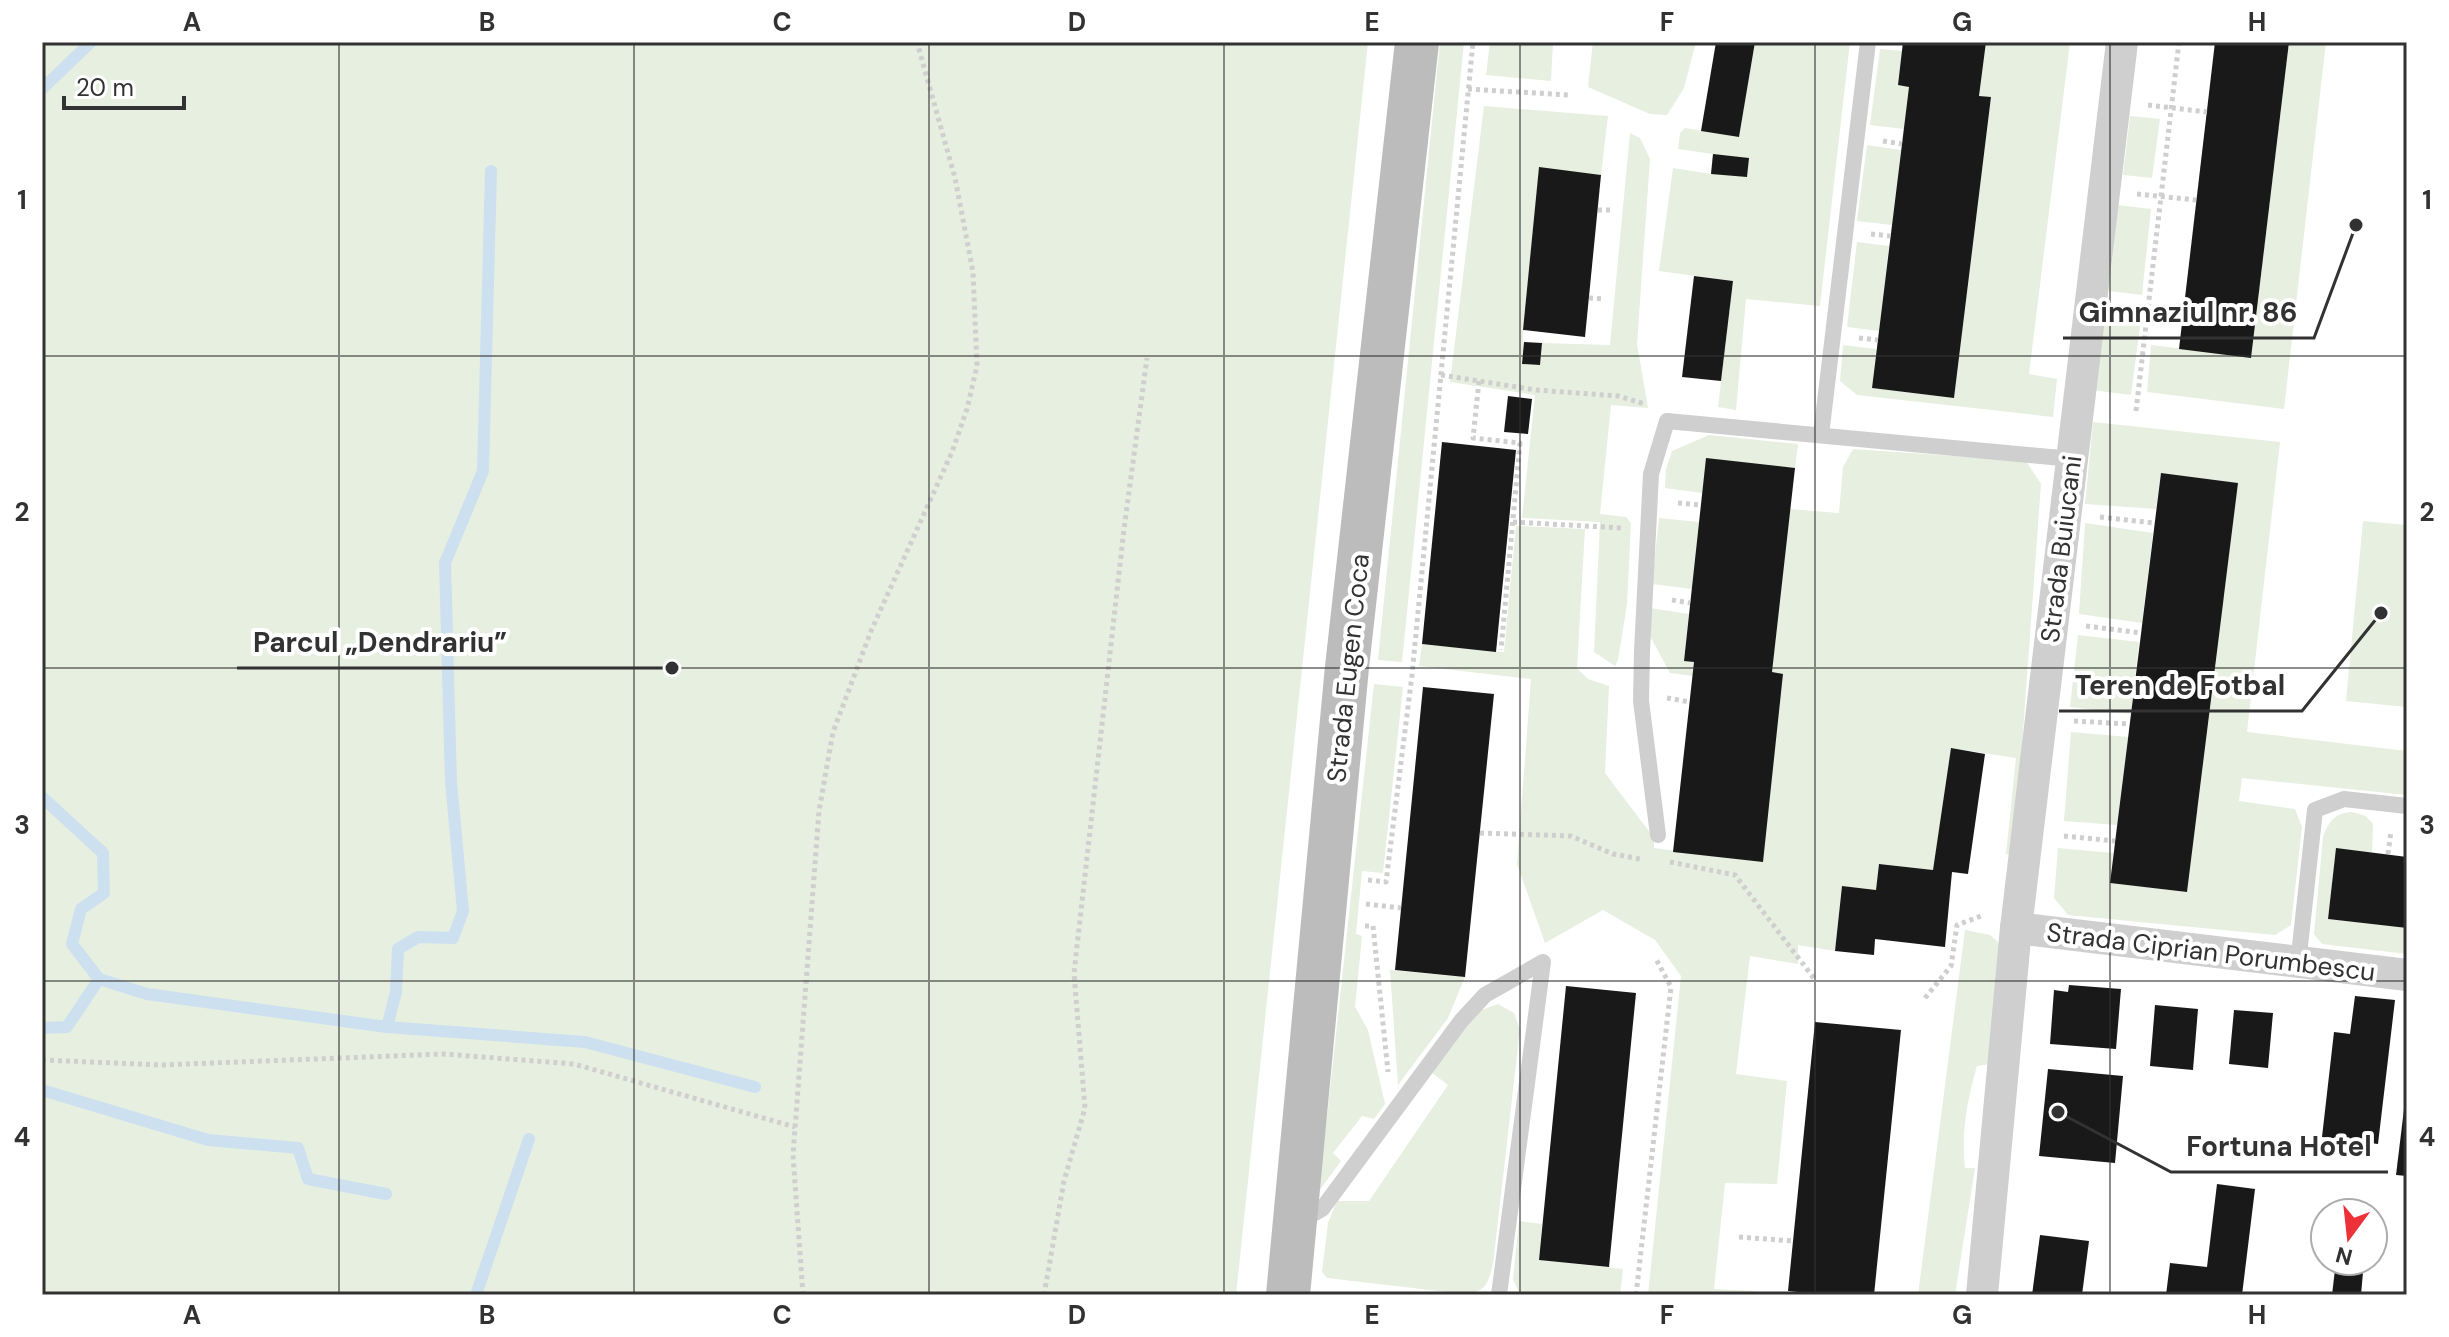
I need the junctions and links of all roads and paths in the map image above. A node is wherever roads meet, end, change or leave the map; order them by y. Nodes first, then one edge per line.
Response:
1 (917, 42) edge
2 (1417, 42) edge
3 (1473, 42) edge
4 (1868, 42) edge
5 (2122, 42) edge
6 (2179, 42) edge
7 (1468, 89) junction
8 (1568, 95) dead end
9 (2171, 107) junction
10 (2207, 112) dead end
11 (2161, 197) junction
12 (2196, 200) dead end
13 (1598, 210) dead end
14 (1611, 210) dead end
15 (1589, 298) dead end
16 (1603, 299) dead end
17 (2148, 309) junction
18 (2183, 314) dead end
19 (1147, 358) dead end
20 (1441, 375) junction
21 (1479, 381) junction
22 (1654, 405) dead end
23 (2136, 411) dead end
24 (1821, 435) junction
25 (2072, 459) junction
26 (2096, 516) dead end
27 (1511, 521) junction
28 (2154, 523) dead end
29 (1647, 530) junction
30 (2072, 624) dead end
31 (2141, 633) dead end
32 (1501, 650) dead end
33 (2064, 720) dead end
34 (2129, 724) dead end
35 (2407, 806) edge
36 (1480, 833) dead end
37 (1658, 835) dead end
38 (2055, 835) dead end
39 (2115, 841) dead end
40 (1649, 861) dead end
41 (1663, 862) dead end
42 (1362, 904) junction
43 (1401, 908) dead end
44 (1982, 915) dead end
45 (2016, 928) junction
46 (1656, 959) dead end
47 (2298, 964) junction
48 (2407, 975) edge
49 (1816, 981) dead end
50 (1925, 998) dead end
51 (42, 1060) edge
52 (1393, 1113) junction
53 (795, 1127) junction
54 (1293, 1224) junction
55 (1739, 1237) dead end
56 (1793, 1241) dead end
57 (803, 1295) edge
58 (1044, 1295) edge
59 (1288, 1295) edge
60 (1499, 1295) edge
61 (1636, 1295) edge
62 (1982, 1295) edge

1 - 53 path
2 - 54 street, Strada Eugen Coca
3 - 7 path
4 - 24 lane
5 - 25 street, Strada Buiucani
6 - 9 path
7 - 8 path
7 - 20 path
9 - 10 path
9 - 11 path
11 - 12 path
11 - 17 path
13 - 14 path
15 - 16 path
17 - 18 path
17 - 23 path
19 - 58 path
20 - 21 path
20 - 42 path
21 - 22 path
21 - 27 path
24 - 25 lane
24 - 29 lane
25 - 45 street, Strada Buiucani
26 - 28 path
27 - 29 path
27 - 32 path
29 - 37 lane
30 - 31 path
33 - 34 path
35 - 47 lane
36 - 40 path
38 - 39 path
41 - 49 path
42 - 43 path
42 - 52 path
44 - 50 path
45 - 47 street, Strada Ciprian Porumbescu
45 - 62 street, Strada Buiucani
46 - 61 path
47 - 48 street, Strada Ciprian Porumbescu
51 - 53 path
52 - 54 lane
52 - 60 lane
53 - 57 path
54 - 59 street, Strada Eugen Coca
55 - 56 path

